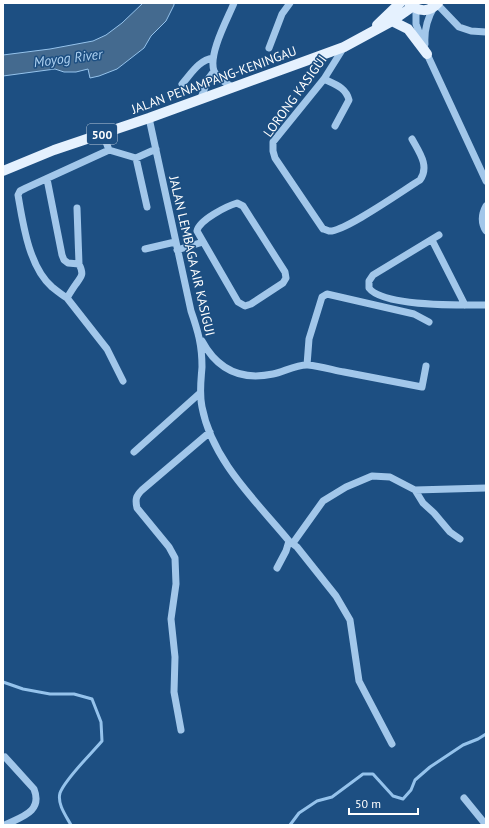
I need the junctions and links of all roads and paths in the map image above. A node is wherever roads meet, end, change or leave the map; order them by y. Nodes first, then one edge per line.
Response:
1 (234, 3) edge
2 (290, 3) edge
3 (400, 3) edge
4 (436, 5) edge
5 (412, 6) edge
6 (392, 21) junction
7 (486, 32) edge
8 (366, 36) junction
9 (344, 47) junction
10 (269, 48) dead end
11 (427, 54) junction
12 (213, 58) junction
13 (214, 71) junction
14 (324, 78) junction
15 (182, 84) dead end
16 (232, 87) junction
17 (201, 98) junction
18 (149, 118) junction
19 (335, 126) dead end
20 (103, 134) junction
21 (412, 139) dead end
22 (156, 149) junction
23 (109, 150) junction
24 (136, 158) junction
25 (3, 170) edge
26 (47, 179) junction
27 (486, 181) edge
28 (486, 206) edge
29 (147, 207) dead end
30 (77, 208) dead end
31 (486, 231) edge
32 (439, 235) dead end
33 (432, 240) junction
34 (175, 242) junction
35 (203, 242) junction
36 (145, 249) dead end
37 (177, 250) junction
38 (79, 264) junction
39 (67, 298) junction
40 (465, 305) junction
41 (486, 305) edge
42 (430, 322) dead end
43 (200, 338) junction
44 (307, 365) junction
45 (426, 366) dead end
46 (123, 381) dead end
47 (200, 393) junction
48 (210, 432) junction
49 (134, 452) dead end
50 (486, 488) edge
51 (415, 490) junction
52 (460, 539) dead end
53 (291, 542) junction
54 (277, 568) dead end
55 (181, 730) dead end
56 (392, 744) dead end
57 (5, 757) dead end
58 (464, 798) dead end
59 (5, 825) edge
60 (486, 825) edge

1 - 12 street
2 - 10 street
3 - 8 main road, JALAN PENAMPANG-KENINGAU / 500
4 - 5 main road
4 - 7 street
4 - 11 street
5 - 6 main road, JALAN PENAMPANG-KENINGAU / 500
5 - 11 street
6 - 8 main road, JALAN PENAMPANG-KENINGAU / 500
6 - 11 main road
8 - 9 main road, JALAN PENAMPANG-KENINGAU / 500
9 - 14 street, LORONG KASIGUI
9 - 16 main road, JALAN PENAMPANG-KENINGAU / 500
11 - 27 street
12 - 13 street
12 - 15 street
13 - 16 street
13 - 17 street
14 - 19 street
14 - 21 street, LORONG KASIGUI
16 - 17 main road, JALAN PENAMPANG-KENINGAU / 500
17 - 18 main road, JALAN PENAMPANG-KENINGAU / 500
18 - 20 main road, JALAN PENAMPANG-KENINGAU / 500
18 - 22 street, JALAN LEMBAGA AIR KASIGUI
20 - 23 street
20 - 25 main road, JALAN PENAMPANG-KENINGAU / 500
22 - 24 street
22 - 34 street, JALAN LEMBAGA AIR KASIGUI
23 - 24 street
23 - 26 street
24 - 29 street
26 - 38 street
26 - 39 street
28 - 31 street
30 - 38 street
32 - 33 street
33 - 40 street
33 - 40 street
34 - 36 street
34 - 37 street, JALAN LEMBAGA AIR KASIGUI
35 - 35 street
35 - 37 street
37 - 43 street, JALAN LEMBAGA AIR KASIGUI
38 - 39 street
39 - 46 street
40 - 41 street
42 - 44 street
43 - 44 street
43 - 47 street, JALAN LEMBAGA AIR KASIGUI
44 - 45 street
47 - 48 street, JALAN LEMBAGA AIR KASIGUI
47 - 49 street
48 - 53 street, JALAN LEMBAGA AIR KASIGUI
48 - 55 street
50 - 51 street
51 - 52 street
51 - 53 street
53 - 54 street
53 - 56 street, JALAN LEMBAGA AIR KASIGUI
57 - 59 street
58 - 60 street

